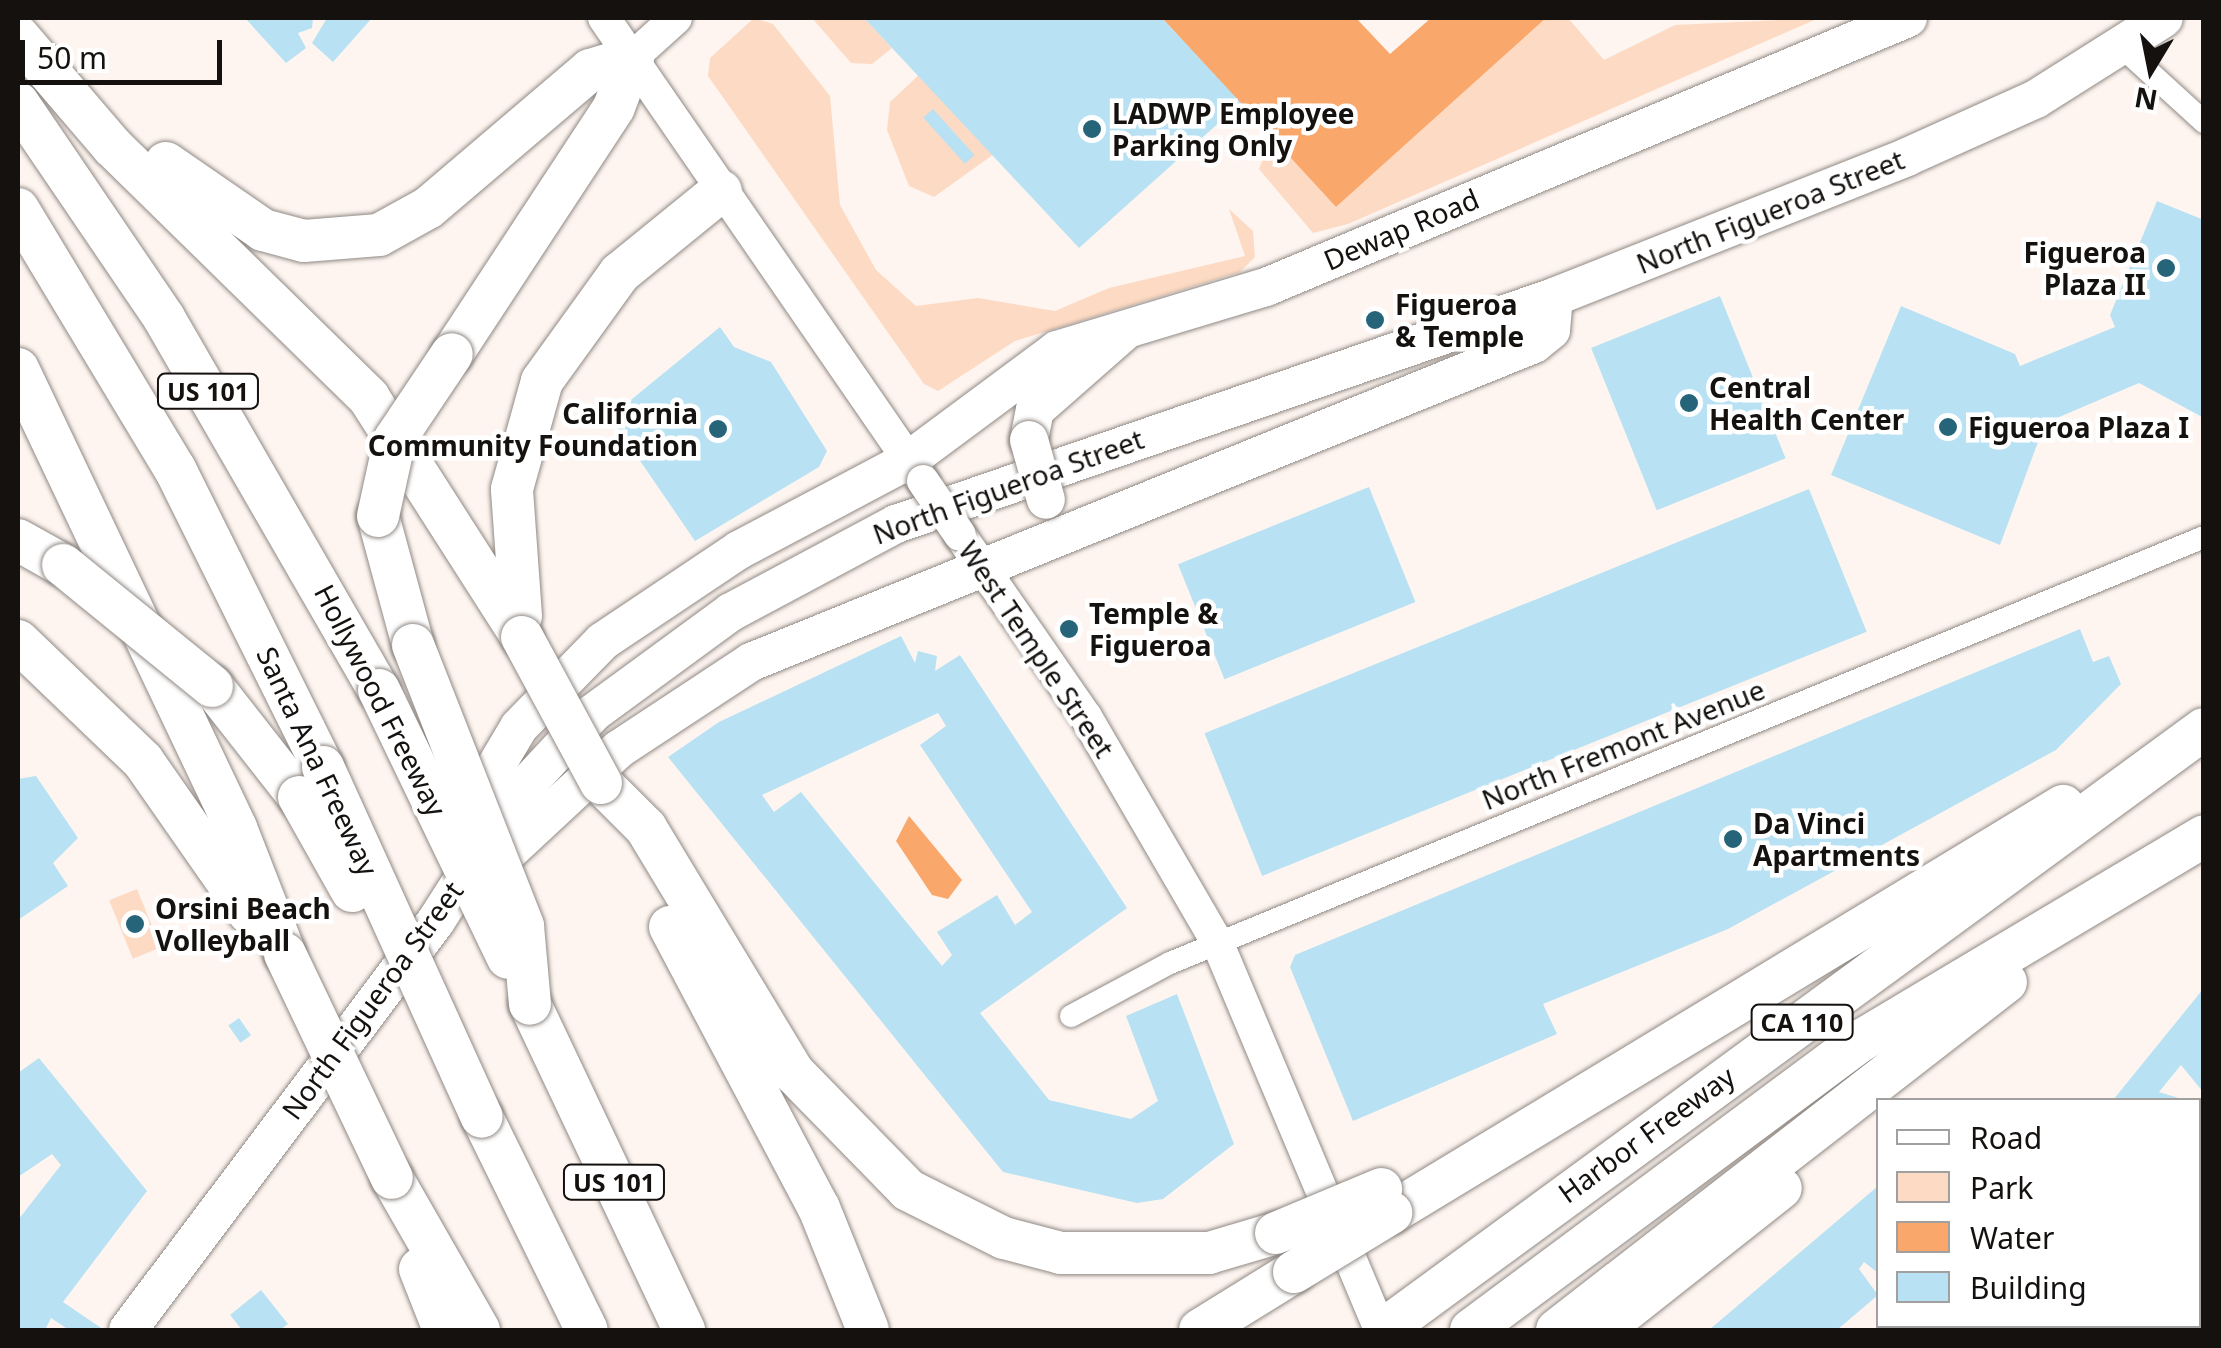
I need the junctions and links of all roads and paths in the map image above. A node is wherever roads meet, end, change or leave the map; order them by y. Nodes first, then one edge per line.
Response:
1 (604, 18) edge
2 (676, 18) edge
3 (1908, 18) edge
4 (2164, 18) edge
5 (20, 40) edge
6 (2123, 48) junction
7 (633, 57) junction
8 (18, 103) edge
9 (2204, 122) edge
10 (721, 191) junction
11 (18, 208) edge
12 (1554, 298) junction
13 (1126, 328) junction
14 (18, 369) edge
15 (916, 470) junction
16 (1078, 526) junction
17 (2204, 537) edge
18 (22, 543) edge
19 (982, 566) junction
20 (515, 611) junction
21 (18, 642) edge
22 (2191, 738) edge
23 (311, 782) junction
24 (2204, 836) edge
25 (2145, 876) junction
26 (670, 900) junction
27 (436, 921) junction
28 (270, 928) junction
29 (1218, 944) junction
30 (1070, 1016) dead end
31 (536, 1019) junction
32 (1887, 1098) edge
33 (1876, 1107) edge
34 (1386, 1201) junction
35 (415, 1230) junction
36 (128, 1330) edge
37 (444, 1330) edge
38 (479, 1330) edge
39 (587, 1330) edge
40 (684, 1330) edge
41 (868, 1330) edge
42 (1200, 1330) edge
43 (1382, 1330) edge
44 (1472, 1330) edge
45 (1557, 1330) edge
46 (1601, 1330) edge

1 - 7 main road, West Temple Street
2 - 7 main road
3 - 13 main road, Dewap Road
4 - 6 main road, North Figueroa Street
5 - 7 highway
5 - 20 highway
6 - 9 street
6 - 12 main road, North Figueroa Street
7 - 10 main road, West Temple Street
7 - 31 highway, bridge
8 - 31 highway, Hollywood Freeway / US 101, bridge
10 - 15 main road, West Temple Street
10 - 20 highway
11 - 23 highway, Santa Ana Freeway / US 101
12 - 16 main road
12 - 27 main road, North Figueroa Street
13 - 15 main road, Dewap Road
13 - 16 main road, bridge
14 - 28 highway
15 - 19 main road, West Temple Street, bridge
15 - 27 main road, Dewap Road
16 - 19 main road
17 - 29 street, North Fremont Avenue
18 - 23 highway, bridge
19 - 27 main road
19 - 29 main road, West Temple Street
20 - 26 highway, bridge
21 - 28 highway
22 - 34 highway
22 - 43 highway, Harbor Freeway / CA 110
23 - 39 highway, Santa Ana Freeway / US 101, bridge
24 - 25 highway, Harbor Freeway / CA 110
25 - 32 highway
25 - 44 highway, Harbor Freeway / CA 110
25 - 45 highway
26 - 34 highway, bridge
26 - 41 highway
27 - 36 main road, North Figueroa Street
28 - 35 highway, bridge
29 - 30 street, North Fremont Avenue
29 - 43 main road, West Temple Street
31 - 40 highway, Hollywood Freeway / US 101
33 - 46 highway
34 - 42 highway, bridge
35 - 37 highway
35 - 38 highway

